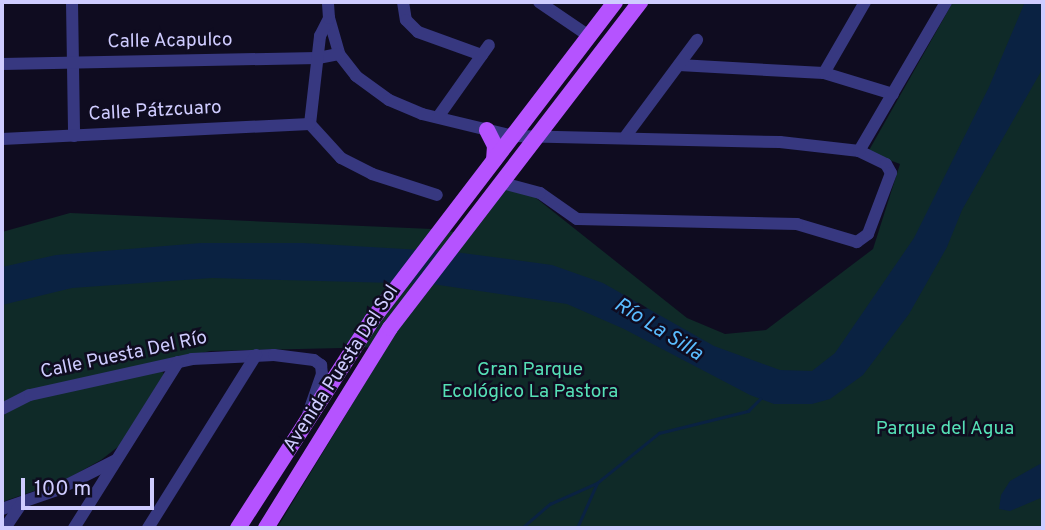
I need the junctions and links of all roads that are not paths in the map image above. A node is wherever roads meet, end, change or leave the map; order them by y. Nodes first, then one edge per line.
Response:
1 (72, 2) edge
2 (328, 2) edge
3 (402, 2) edge
4 (539, 2) edge
5 (615, 2) edge
6 (640, 2) edge
7 (865, 2) edge
8 (946, 2) edge
9 (329, 18) junction
10 (589, 36) junction
11 (697, 40) dead end
12 (339, 54) junction
13 (317, 58) junction
14 (2, 64) edge
15 (73, 64) junction
16 (678, 65) junction
17 (824, 73) junction
18 (893, 94) junction
19 (438, 117) junction
20 (310, 124) junction
21 (487, 130) junction
22 (74, 136) junction
23 (513, 136) junction
24 (538, 137) junction
25 (625, 137) junction
26 (2, 139) edge
27 (859, 151) junction
28 (494, 160) junction
29 (503, 183) junction
30 (437, 195) dead end
31 (256, 355) junction
32 (178, 362) junction
33 (2, 409) edge
34 (306, 423) junction
35 (117, 460) junction
36 (21, 504) junction
37 (2, 509) edge
38 (5, 528) edge
39 (74, 528) edge
40 (148, 528) edge
41 (238, 528) edge
42 (266, 528) edge

1 - 15 street
2 - 9 street
3 - 19 street
4 - 10 street
5 - 10 main road, Avenida Puesta Del Sol
6 - 24 main road, Avenida Puesta Del Sol
7 - 17 street
8 - 18 street
9 - 12 street
9 - 13 street
10 - 23 main road, Avenida Puesta Del Sol
11 - 16 street
12 - 13 street, Calle Acapulco
12 - 19 street
13 - 15 street, Calle Acapulco
13 - 20 street
14 - 15 street, Calle Acapulco
15 - 22 street
16 - 17 street
16 - 25 street
17 - 18 street
18 - 27 street
19 - 21 street
20 - 22 street, Calle Pátzcuaro
20 - 30 street
21 - 23 street
21 - 28 main road
22 - 26 street, Calle Pátzcuaro
23 - 24 street
23 - 28 main road, Avenida Puesta Del Sol
24 - 25 street
24 - 29 main road, Avenida Puesta Del Sol
25 - 27 street
27 - 29 street
28 - 34 main road, Avenida Puesta Del Sol
29 - 42 main road, Avenida Puesta Del Sol
31 - 32 street, Calle Puesta Del Río
31 - 34 street, Calle Puesta Del Río
31 - 40 street
32 - 33 street, Calle Puesta Del Río
32 - 35 street
34 - 41 main road, Avenida Puesta Del Sol
35 - 36 street
35 - 39 street
36 - 37 street
36 - 38 street

